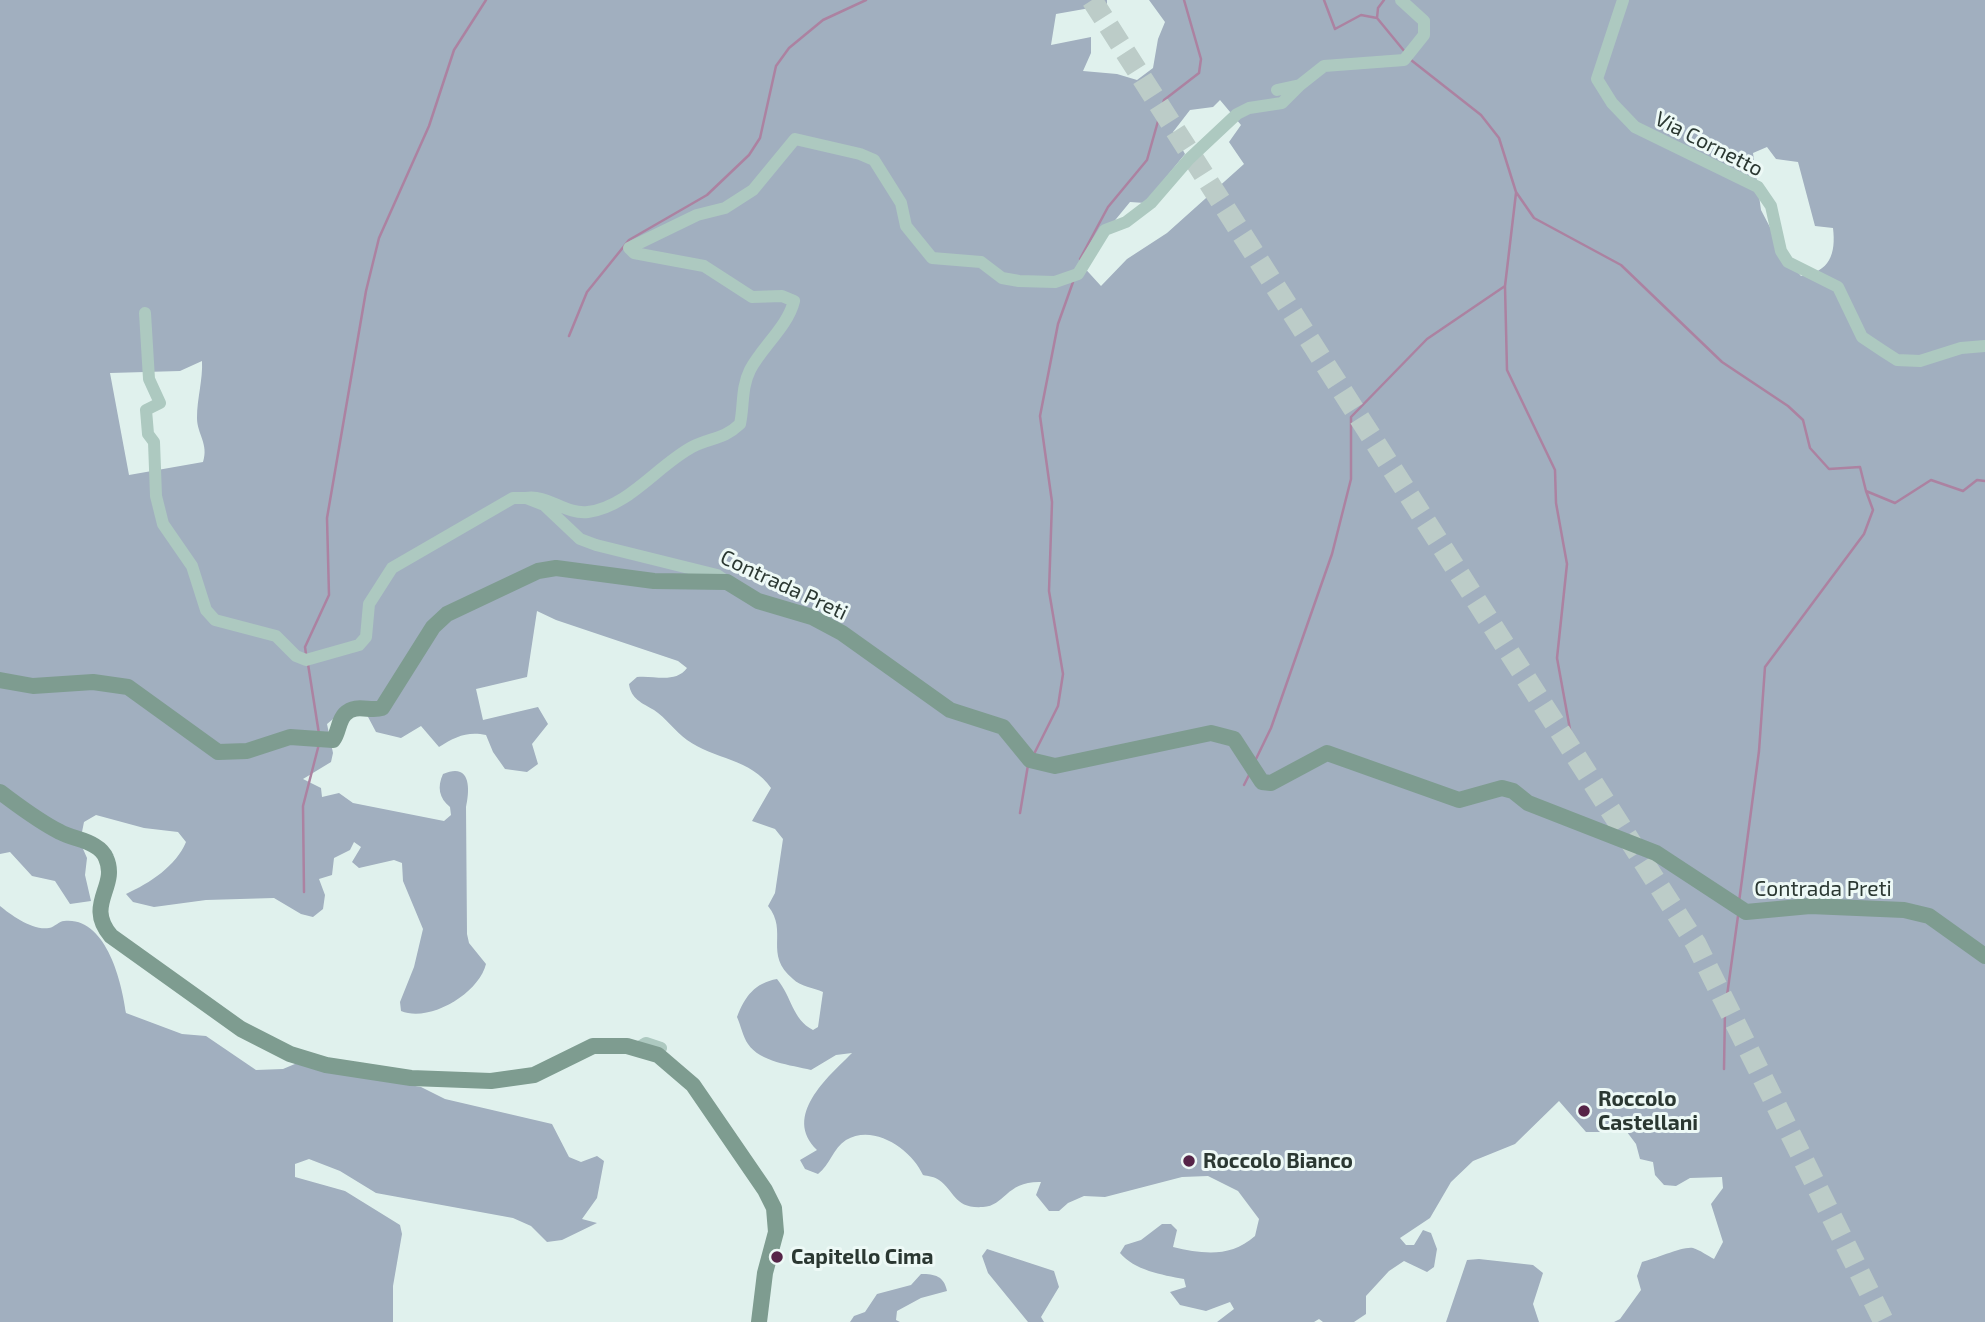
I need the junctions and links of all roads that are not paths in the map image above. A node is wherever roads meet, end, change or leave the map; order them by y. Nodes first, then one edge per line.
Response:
1 (1401, 0) edge
2 (1623, 0) edge
3 (1300, 85) junction
4 (1278, 90) dead end
5 (144, 317) dead end
6 (1985, 346) edge
7 (526, 498) junction
8 (727, 582) junction
9 (0, 680) edge
10 (0, 792) edge
11 (1985, 956) edge
12 (638, 1048) junction
13 (661, 1048) dead end
14 (759, 1322) edge

1 - 3 street
2 - 6 street, Via Cornetto
3 - 4 street
3 - 7 street
5 - 7 street
7 - 8 street, Contrada Preti
8 - 9 street
8 - 11 street, Contrada Preti
10 - 12 street
12 - 13 street
12 - 14 street

